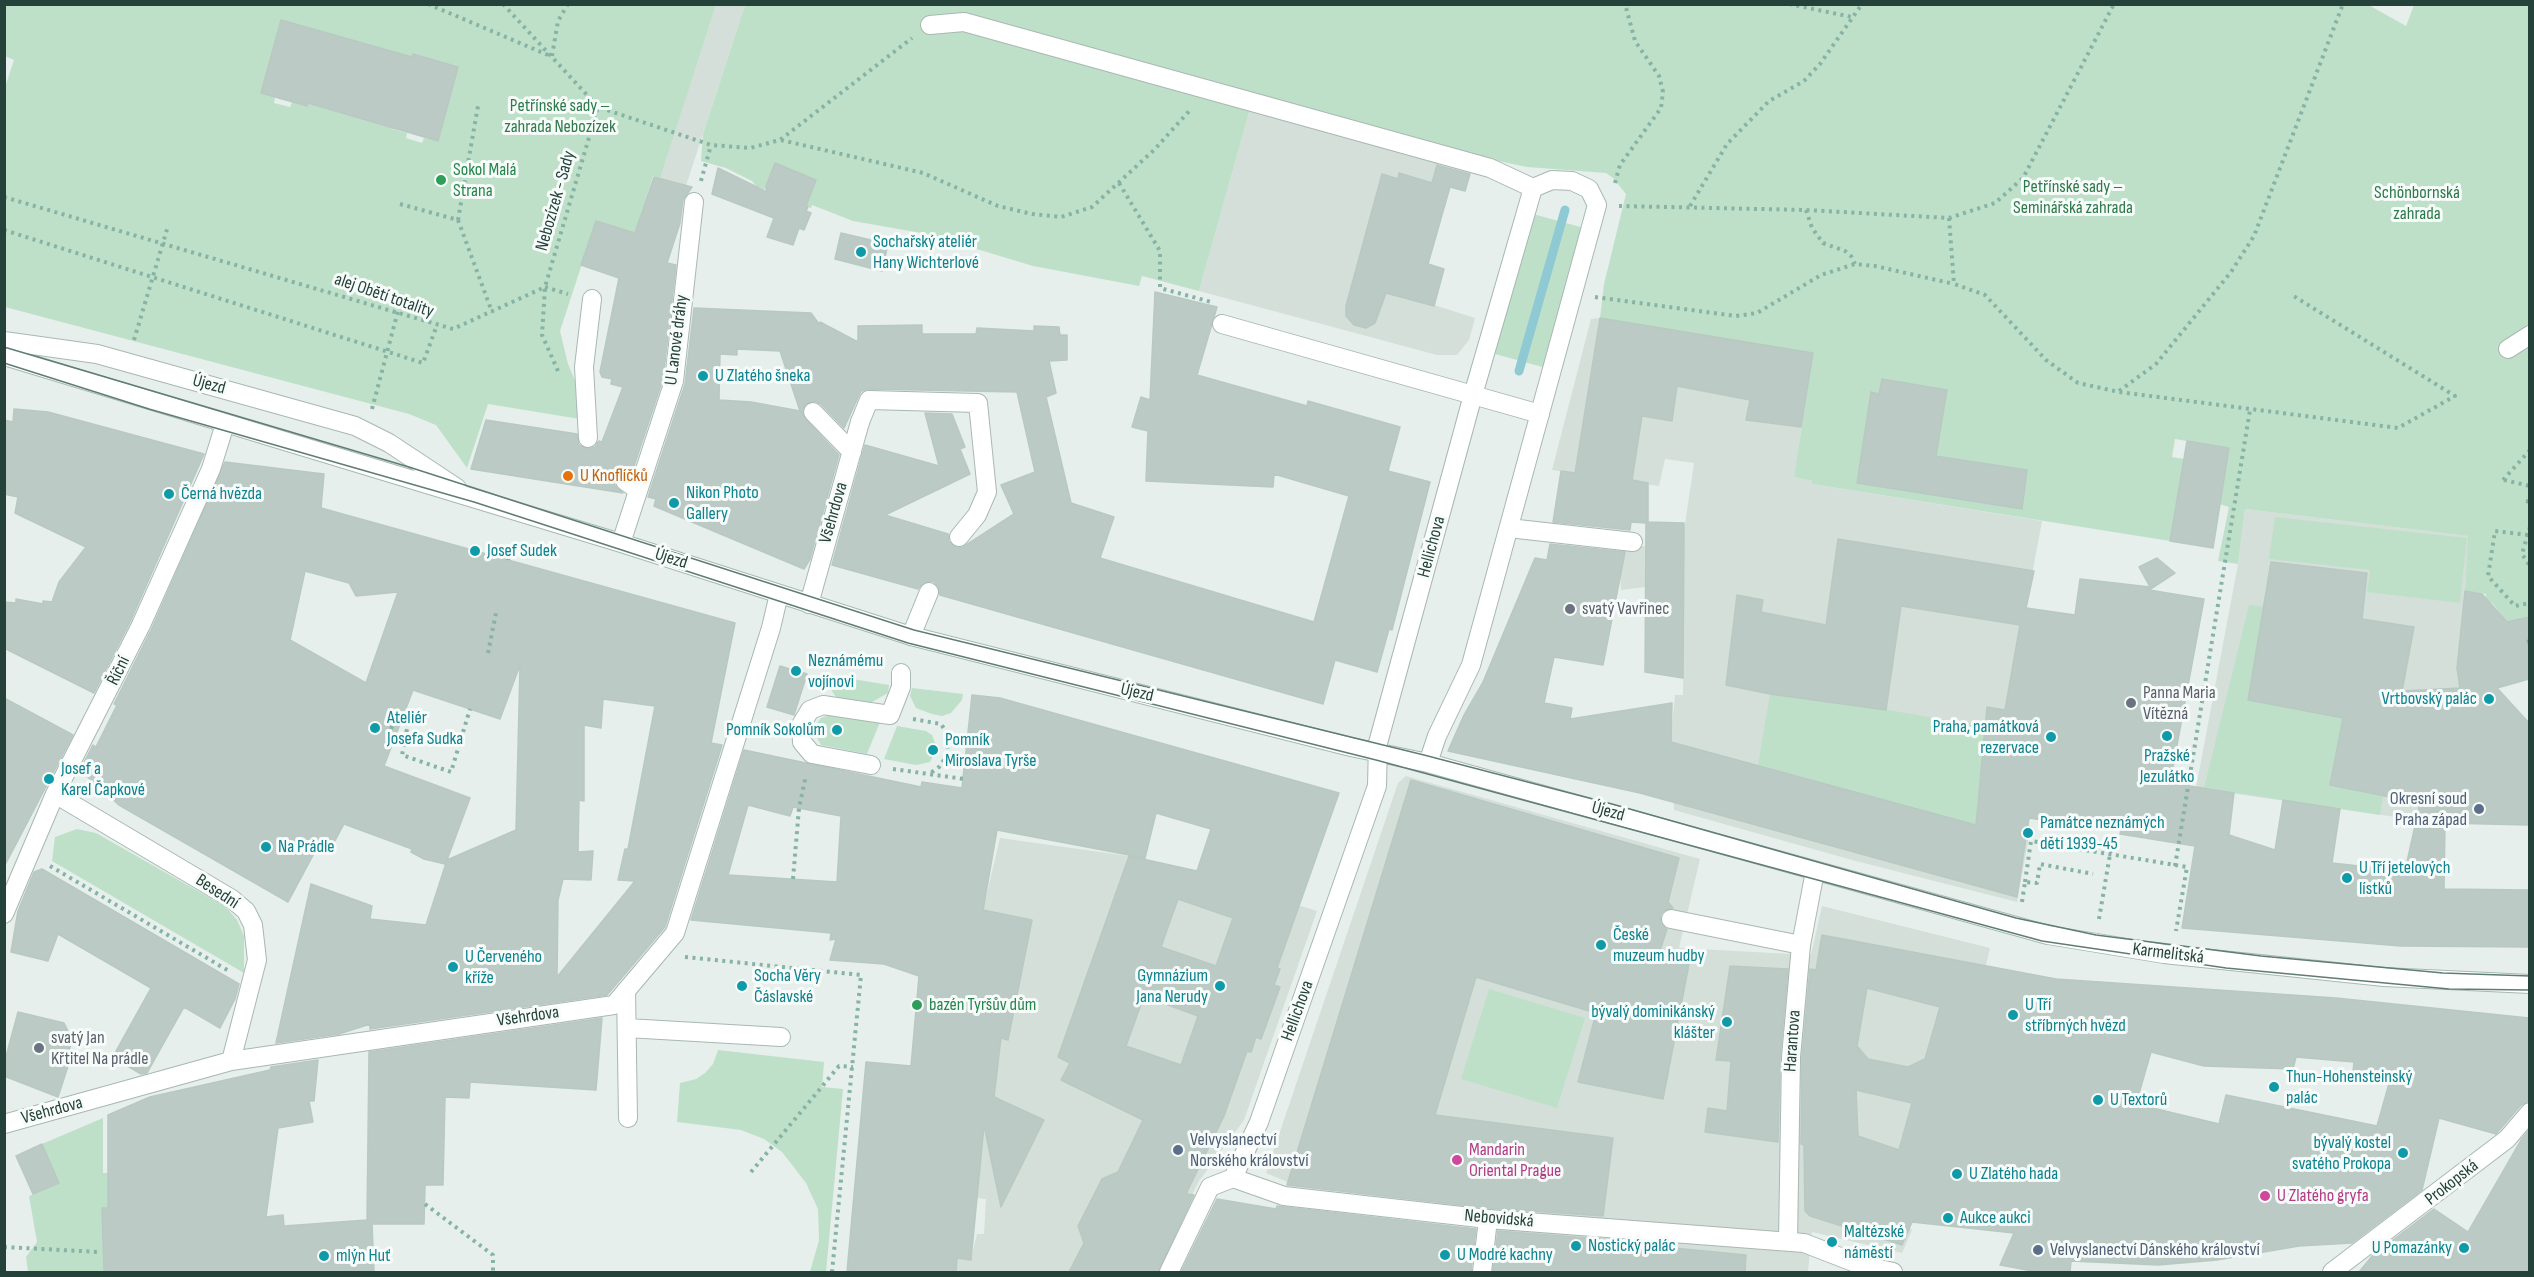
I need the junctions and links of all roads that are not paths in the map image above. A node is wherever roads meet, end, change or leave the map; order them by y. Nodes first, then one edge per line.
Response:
1 (930, 25) road end
2 (1533, 188) junction
3 (694, 202) road end
4 (592, 299) dead end
5 (1222, 324) dead end
6 (2529, 335) edge
7 (4, 341) edge
8 (2508, 349) dead end
9 (4, 356) edge
10 (1473, 395) junction
11 (813, 412) dead end
12 (1540, 414) junction
13 (225, 424) junction
14 (588, 438) dead end
15 (852, 452) junction
16 (465, 495) junction
17 (1509, 528) junction
18 (959, 537) dead end
19 (1633, 542) dead end
20 (621, 543) junction
21 (929, 592) dead end
22 (779, 594) junction
23 (808, 604) junction
24 (911, 636) junction
25 (901, 673) dead end
26 (1376, 752) junction
27 (1428, 763) junction
28 (871, 765) road end
29 (55, 794) junction
30 (1815, 871) junction
31 (4, 914) edge
32 (1671, 919) dead end
33 (1801, 945) junction
34 (2529, 984) edge
35 (626, 991) junction
36 (627, 1028) junction
37 (781, 1037) dead end
38 (231, 1061) junction
39 (2529, 1112) edge
40 (628, 1118) dead end
41 (4, 1124) edge
42 (1233, 1178) junction
43 (1488, 1219) junction
44 (1788, 1241) junction
45 (1860, 1268) edge
46 (1169, 1272) edge
47 (1482, 1272) edge
48 (1893, 1272) edge
49 (2332, 1272) edge

1 - 2 street
2 - 10 street, Hellichova
2 - 12 street
3 - 20 street, U Lanové dráhy
4 - 14 street
5 - 10 street
6 - 8 street
7 - 16 street, Újezd
9 - 13 street, Újezd
10 - 12 street
10 - 26 street, Hellichova
11 - 15 street
12 - 17 street
13 - 16 street, Újezd
13 - 29 street, Říční
15 - 18 street, Všehrdova
15 - 23 street, Všehrdova
16 - 20 street, Újezd
17 - 19 street
17 - 27 street
20 - 22 street, Újezd
21 - 24 street
22 - 23 street, Újezd
22 - 35 street, Všehrdova
23 - 24 street, Újezd
24 - 26 street, Újezd
25 - 28 street
26 - 27 street, Újezd
26 - 42 street, Hellichova
27 - 30 street, Újezd
29 - 31 street, Říční
29 - 38 street, Besední
30 - 33 street, Harantova
30 - 34 street, Karmelitská
32 - 33 street
33 - 44 street, Harantova
35 - 36 street
35 - 38 street, Všehrdova
36 - 37 street
36 - 40 street
38 - 41 street, Všehrdova
39 - 49 street, Prokopská
42 - 43 street, Nebovidská
42 - 46 street
43 - 44 street, Nebovidská
43 - 47 street
44 - 45 street
45 - 48 street

